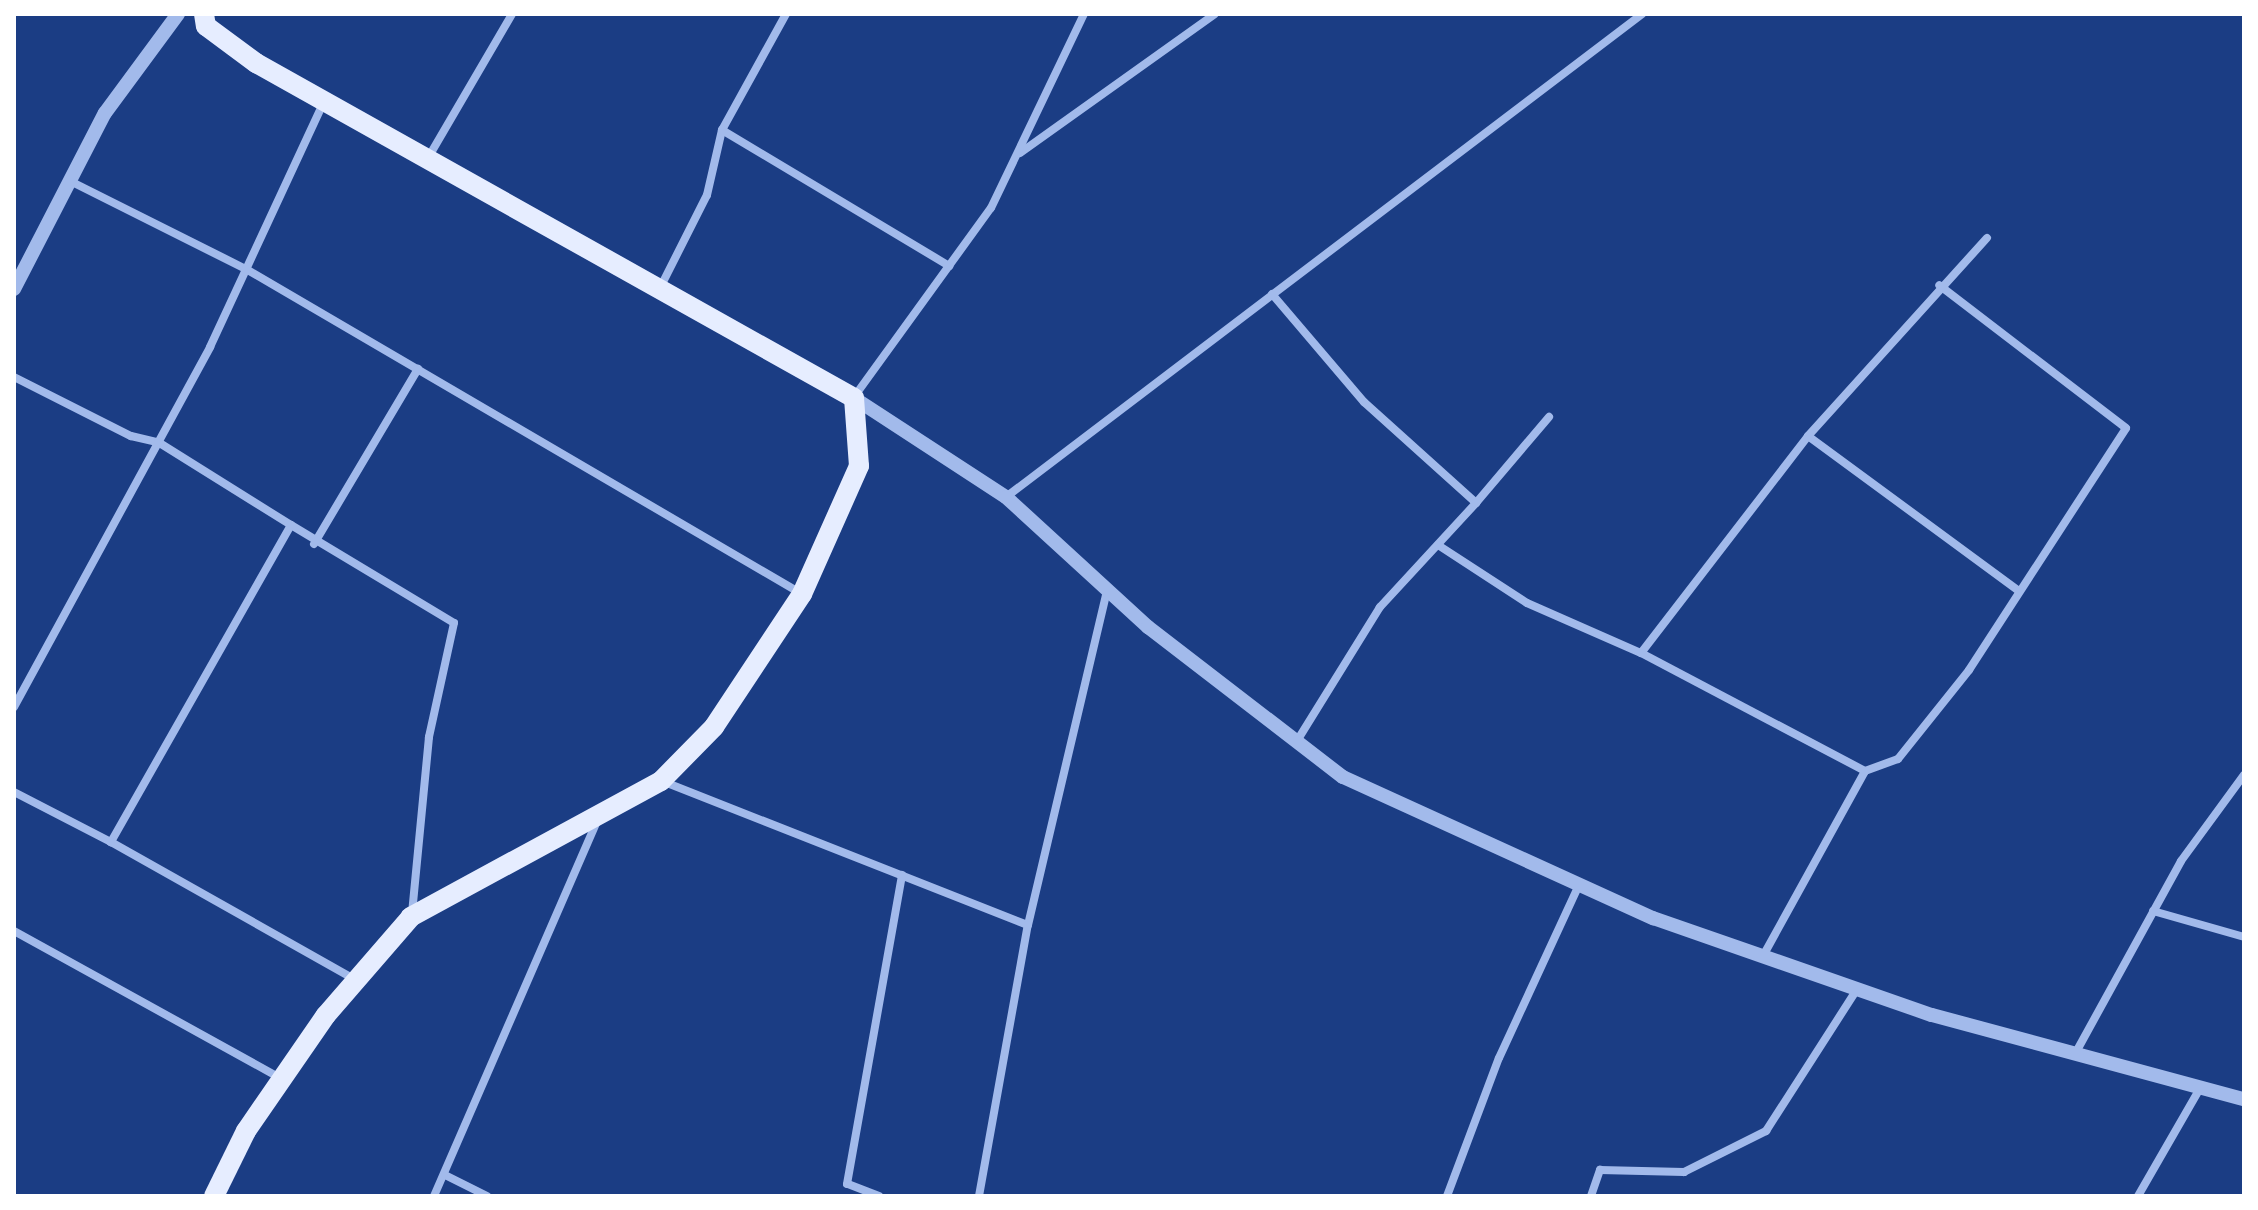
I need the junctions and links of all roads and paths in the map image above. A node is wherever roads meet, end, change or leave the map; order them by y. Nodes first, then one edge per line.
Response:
1 (178, 14) edge
2 (204, 14) edge
3 (512, 14) edge
4 (786, 14) edge
5 (1084, 14) edge
6 (1215, 14) edge
7 (1642, 14) edge
8 (324, 100) junction
9 (722, 130) junction
10 (1017, 155) junction
11 (427, 159) junction
12 (70, 181) junction
13 (1987, 238) dead end
14 (949, 266) junction
15 (246, 269) junction
16 (1939, 285) junction
17 (14, 289) edge
18 (659, 289) junction
19 (1272, 294) junction
20 (418, 369) junction
21 (14, 377) edge
22 (854, 398) junction
23 (1549, 417) dead end
24 (1808, 436) junction
25 (158, 442) junction
26 (1006, 497) junction
27 (1476, 503) junction
28 (291, 525) junction
29 (314, 544) junction
30 (1438, 545) junction
31 (2018, 590) junction
32 (1107, 591) junction
33 (802, 594) junction
34 (1641, 653) junction
35 (14, 707) edge
36 (1297, 741) junction
37 (1865, 771) junction
38 (2244, 775) edge
39 (661, 781) junction
40 (14, 792) edge
41 (601, 814) junction
42 (111, 842) junction
43 (902, 875) junction
44 (1579, 885) junction
45 (2153, 911) junction
46 (411, 917) junction
47 (1028, 925) junction
48 (14, 931) edge
49 (2244, 937) edge
50 (1763, 956) junction
51 (357, 980) junction
52 (1857, 989) junction
53 (2075, 1054) junction
54 (282, 1079) junction
55 (2200, 1088) junction
56 (2244, 1099) edge
57 (445, 1175) junction
58 (214, 1196) edge
59 (434, 1196) edge
60 (487, 1196) edge
61 (879, 1196) edge
62 (979, 1196) edge
63 (1447, 1196) edge
64 (1591, 1196) edge
65 (2138, 1196) edge

1 - 12 street
2 - 8 main road
3 - 11 street
4 - 9 street
5 - 10 street
6 - 10 street
7 - 19 street
8 - 11 main road
8 - 15 street
9 - 14 street
9 - 18 street
10 - 14 street
11 - 18 main road
12 - 15 street
12 - 17 street
13 - 16 street
14 - 22 street
15 - 20 street
15 - 25 street
16 - 24 street
16 - 31 street
18 - 22 main road
19 - 26 street
19 - 27 street
20 - 29 street
20 - 33 street
21 - 25 street
22 - 26 street
22 - 33 main road
23 - 27 street
24 - 31 street
24 - 34 street
25 - 28 street
25 - 35 street
26 - 32 street
27 - 30 street
28 - 29 street
28 - 42 street
29 - 46 street
30 - 34 street
30 - 36 street
31 - 37 street
32 - 36 street
32 - 47 street
33 - 39 main road
34 - 37 street
36 - 44 street
37 - 50 street
38 - 45 street
39 - 41 main road
39 - 43 street
40 - 42 street
41 - 46 main road
41 - 57 street
42 - 51 street
43 - 47 street
43 - 61 street
44 - 50 street
44 - 63 street
45 - 49 street
45 - 53 street
46 - 51 main road
47 - 62 street
48 - 54 street
50 - 52 street
51 - 54 main road
52 - 53 street
52 - 64 street
53 - 55 street
54 - 58 main road
55 - 56 street
55 - 65 street
57 - 59 street
57 - 60 street

